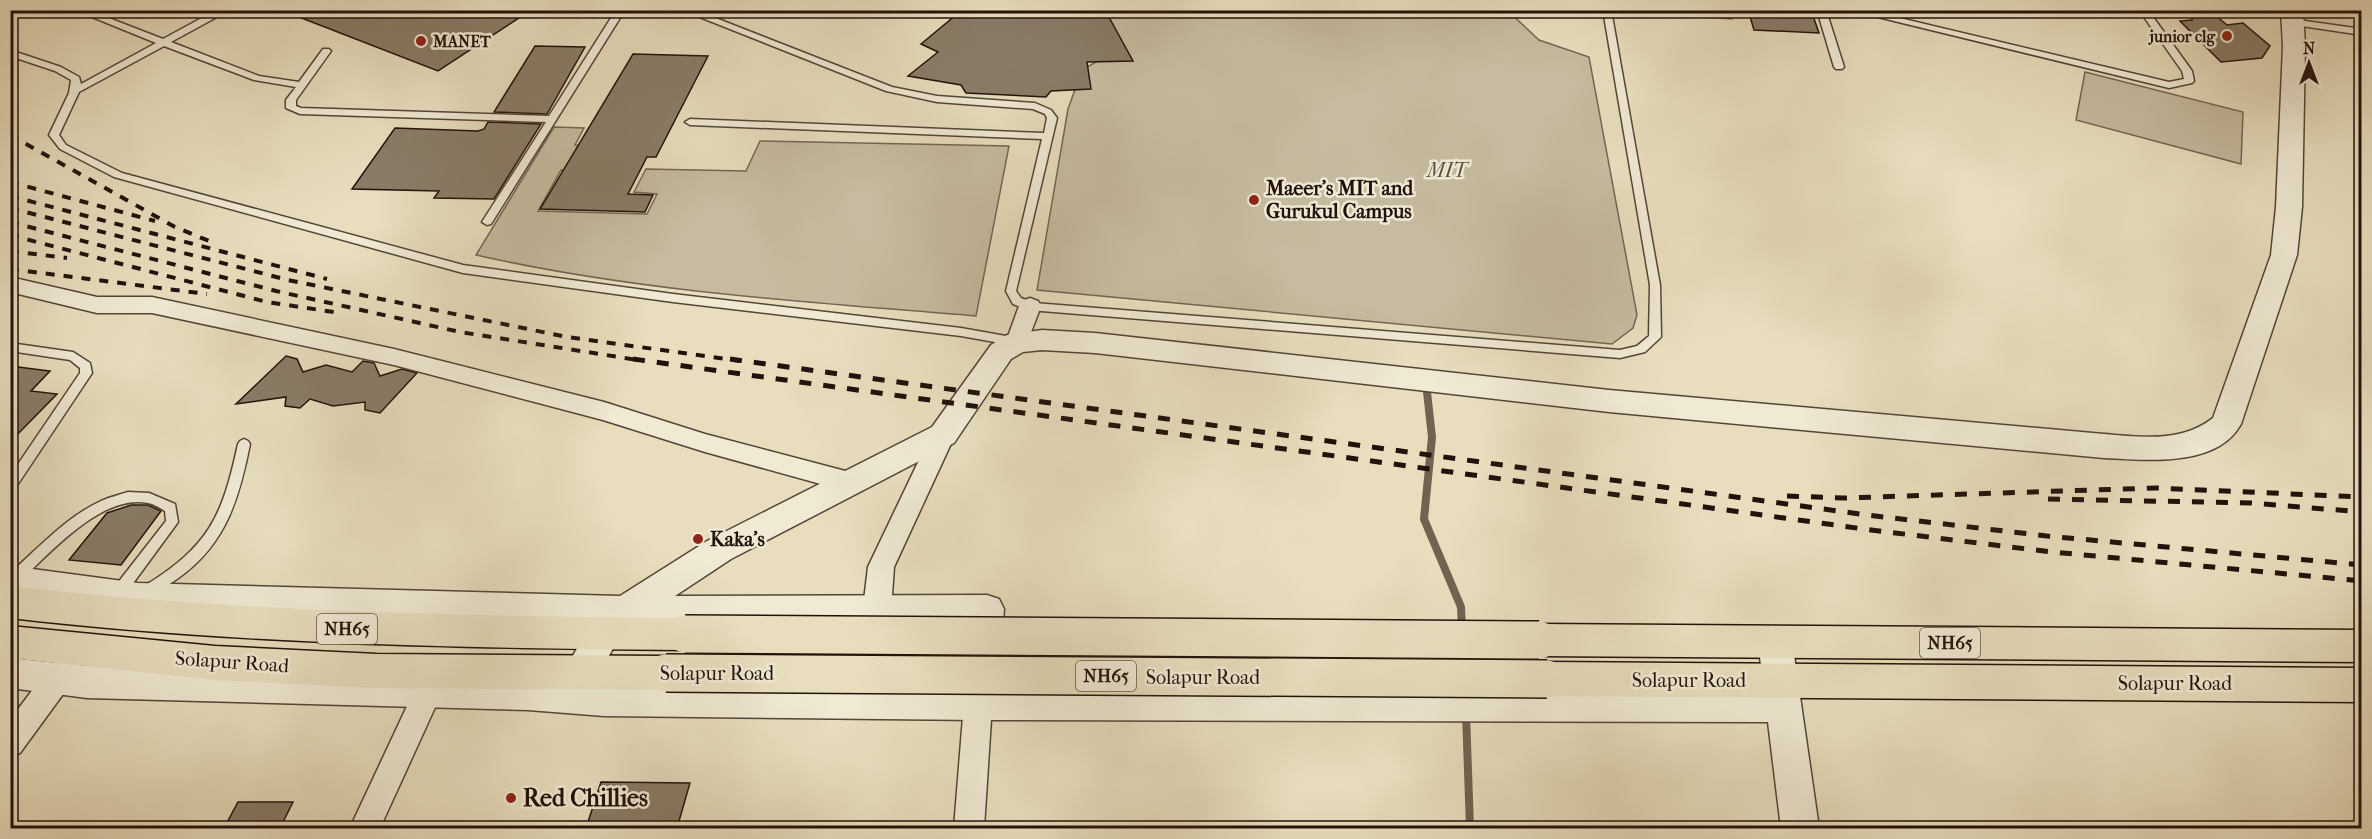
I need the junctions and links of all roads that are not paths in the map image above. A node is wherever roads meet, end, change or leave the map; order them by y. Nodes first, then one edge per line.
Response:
1 (79, 10) edge
2 (621, 10) edge
3 (686, 10) edge
4 (1607, 10) edge
5 (1821, 10) edge
6 (1853, 10) edge
7 (2143, 10) edge
8 (212, 15) dead end
9 (2291, 16) edge
10 (2361, 32) edge
11 (163, 42) junction
12 (326, 51) dead end
13 (10, 53) edge
14 (1839, 67) dead end
15 (302, 85) junction
16 (78, 89) junction
17 (553, 119) junction
18 (690, 122) dead end
19 (1048, 136) junction
20 (487, 222) dead end
21 (10, 284) edge
22 (1030, 306) junction
23 (1017, 342) junction
24 (10, 347) edge
25 (943, 435) junction
26 (244, 444) dead end
27 (853, 483) junction
28 (10, 487) edge
29 (11, 586) edge
30 (119, 604) junction
31 (877, 609) junction
32 (614, 622) junction
33 (1775, 641) junction
34 (10, 642) edge
35 (2361, 646) edge
36 (69, 664) junction
37 (10, 674) edge
38 (433, 681) junction
39 (571, 684) junction
40 (2361, 685) edge
41 (1781, 693) junction
42 (978, 704) junction
43 (10, 744) edge
44 (365, 828) edge
45 (969, 828) edge
46 (1800, 828) edge

1 - 11 lane
2 - 17 lane
3 - 19 lane
4 - 22 lane
5 - 14 lane
6 - 7 lane
8 - 11 lane
9 - 10 lane
9 - 23 street
11 - 15 lane
11 - 16 lane
12 - 15 lane
13 - 16 lane
15 - 17 lane
16 - 23 lane
17 - 20 lane
18 - 19 lane
19 - 22 lane
21 - 27 street
22 - 23 street
23 - 25 street
24 - 28 lane
25 - 27 street
25 - 31 street
26 - 30 lane
27 - 32 street
29 - 30 highway, Solapur Road / NH65
29 - 30 lane
30 - 32 highway, Solapur Road / NH65
31 - 32 street
31 - 42 street
32 - 33 highway, Solapur Road / NH65, bridge
32 - 39 street
33 - 35 highway, Solapur Road / NH65
33 - 41 street
34 - 36 highway, Solapur Road / NH65
36 - 37 street
36 - 38 highway, Solapur Road / NH65
36 - 43 street
38 - 39 highway, Solapur Road / NH65
38 - 44 street
39 - 41 highway, Solapur Road / NH65, bridge
39 - 42 street
40 - 41 highway, Solapur Road / NH65
41 - 42 street
41 - 46 street
42 - 45 street

